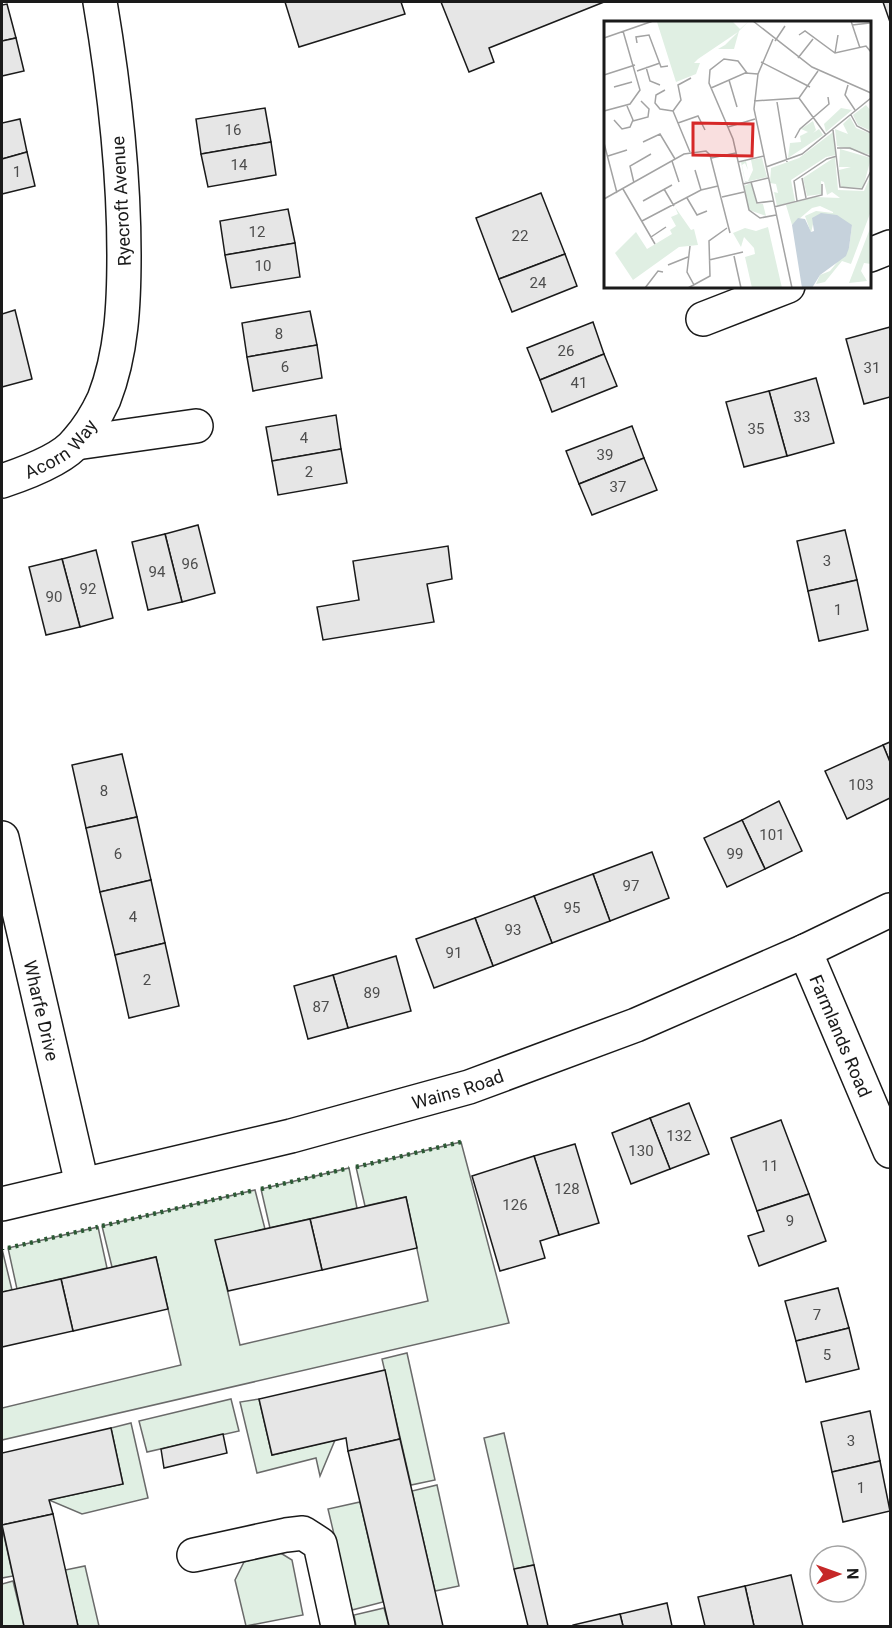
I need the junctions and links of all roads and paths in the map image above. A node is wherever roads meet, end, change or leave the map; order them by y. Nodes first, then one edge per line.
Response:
1 (99, 2) edge
2 (891, 247) edge
3 (871, 255) edge
4 (783, 288) edge
5 (703, 320) dead end
6 (103, 400) joint
7 (195, 426) dead end
8 (76, 443) junction
9 (2, 481) edge
10 (2, 838) edge
11 (891, 910) edge
12 (805, 951) junction
13 (891, 1151) edge
14 (82, 1184) junction
15 (2, 1204) edge
16 (194, 1555) dead end
17 (338, 1626) edge

1 - 6 street, Ryecroft Avenue
2 - 3 street
4 - 5 street
6 - 8 street, Acorn Way
7 - 8 street
8 - 9 street, Acorn Way
10 - 14 street, Wharfe Drive
11 - 12 street, Wains Road
12 - 13 street, Farmlands Road
12 - 14 street, Wains Road
14 - 15 street, Wains Road
16 - 17 street

